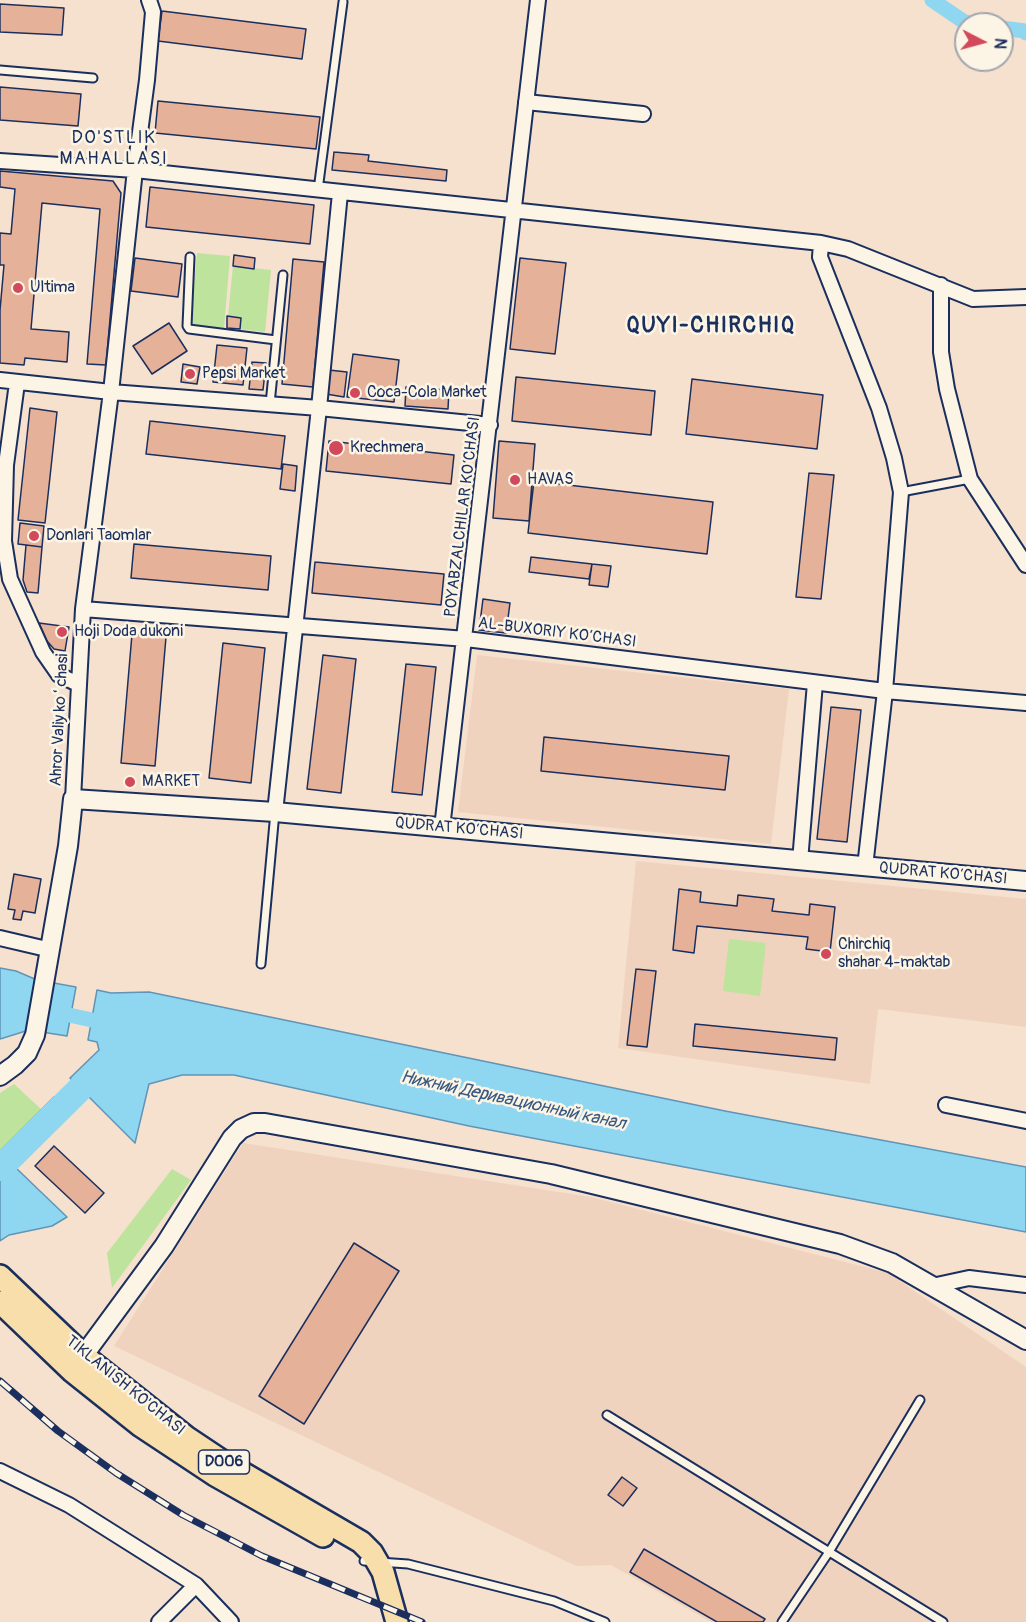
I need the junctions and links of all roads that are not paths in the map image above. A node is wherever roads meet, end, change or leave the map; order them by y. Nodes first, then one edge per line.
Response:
1 (149, 0) edge
2 (538, 0) edge
3 (344, 2) dead end
4 (0, 70) edge
5 (93, 78) dead end
6 (526, 102) junction
7 (643, 114) dead end
8 (0, 161) edge
9 (135, 170) junction
10 (318, 190) junction
11 (340, 192) junction
12 (514, 209) junction
13 (820, 243) junction
14 (190, 256) dead end
15 (283, 275) dead end
16 (941, 285) junction
17 (1026, 297) edge
18 (276, 340) junction
19 (0, 380) edge
20 (16, 383) junction
21 (111, 392) junction
22 (270, 404) junction
23 (319, 408) junction
24 (490, 425) junction
25 (970, 479) junction
26 (901, 492) junction
27 (1026, 565) edge
28 (5, 583) edge
29 (83, 609) junction
30 (295, 625) junction
31 (466, 639) junction
32 (815, 683) junction
33 (78, 684) junction
34 (885, 692) junction
35 (1026, 703) edge
36 (73, 799) junction
37 (275, 812) junction
38 (442, 828) junction
39 (800, 861) junction
40 (865, 867) junction
41 (1026, 881) edge
42 (0, 939) edge
43 (51, 950) junction
44 (261, 964) dead end
45 (0, 1076) edge
46 (946, 1104) dead end
47 (1026, 1121) edge
48 (0, 1276) edge
49 (932, 1286) junction
50 (1026, 1286) edge
51 (0, 1302) edge
52 (26, 1313) junction
53 (1026, 1340) edge
54 (78, 1363) junction
55 (920, 1400) dead end
56 (607, 1415) dead end
57 (0, 1471) edge
58 (829, 1552) junction
59 (371, 1561) junction
60 (196, 1585) junction
61 (159, 1622) edge
62 (231, 1622) edge
63 (387, 1622) edge
64 (397, 1622) edge
65 (605, 1622) edge
66 (782, 1622) edge
67 (943, 1622) edge

1 - 9 street, Ahror Valiy koʻchasi
2 - 6 street, POYABZALCHILAR KO‘CHASI
3 - 10 lane
4 - 5 lane
6 - 7 street
6 - 12 street, POYABZALCHILAR KO‘CHASI
8 - 9 street
9 - 10 street
9 - 21 street, Ahror Valiy koʻchasi
10 - 11 street
11 - 12 street
11 - 23 street
12 - 13 street
12 - 24 street, POYABZALCHILAR KO‘CHASI
13 - 16 street
13 - 26 street
14 - 18 lane
15 - 18 lane
16 - 17 street
16 - 25 street
18 - 22 lane
19 - 20 street
20 - 21 street
20 - 28 street
21 - 22 street
21 - 29 street, Ahror Valiy koʻchasi
22 - 23 street
23 - 24 street
23 - 30 street
24 - 31 street, POYABZALCHILAR KO‘CHASI
25 - 26 lane
25 - 27 street
26 - 34 street
28 - 33 street
29 - 30 street, AL-BUXORIY KO‘CHASI
29 - 33 street, Ahror Valiy koʻchasi
30 - 31 street, AL-BUXORIY KO‘CHASI
30 - 37 street
31 - 32 street, AL-BUXORIY KO‘CHASI
31 - 38 street, POYABZALCHILAR KO‘CHASI
32 - 34 street, AL-BUXORIY KO‘CHASI
32 - 39 street
33 - 36 street, Ahror Valiy koʻchasi
34 - 35 street, AL-BUXORIY KO‘CHASI
34 - 40 street
36 - 37 street, QUDRAT KO‘CHASI
36 - 43 street
37 - 38 street, QUDRAT KO‘CHASI
37 - 44 lane
38 - 39 street, QUDRAT KO‘CHASI
39 - 40 street, QUDRAT KO‘CHASI
40 - 41 street, QUDRAT KO‘CHASI
42 - 43 street
43 - 45 street
46 - 47 street
48 - 52 main road, D006
49 - 50 street
49 - 53 street
49 - 54 street
51 - 52 main road, D006
52 - 54 main road, TIKLANISH KO'CHASI / D006
54 - 59 main road, D006
55 - 58 lane
56 - 58 lane
57 - 60 street
58 - 66 lane
58 - 67 lane
59 - 63 main road, D006
59 - 64 main road
59 - 65 lane
60 - 61 street
60 - 62 street

